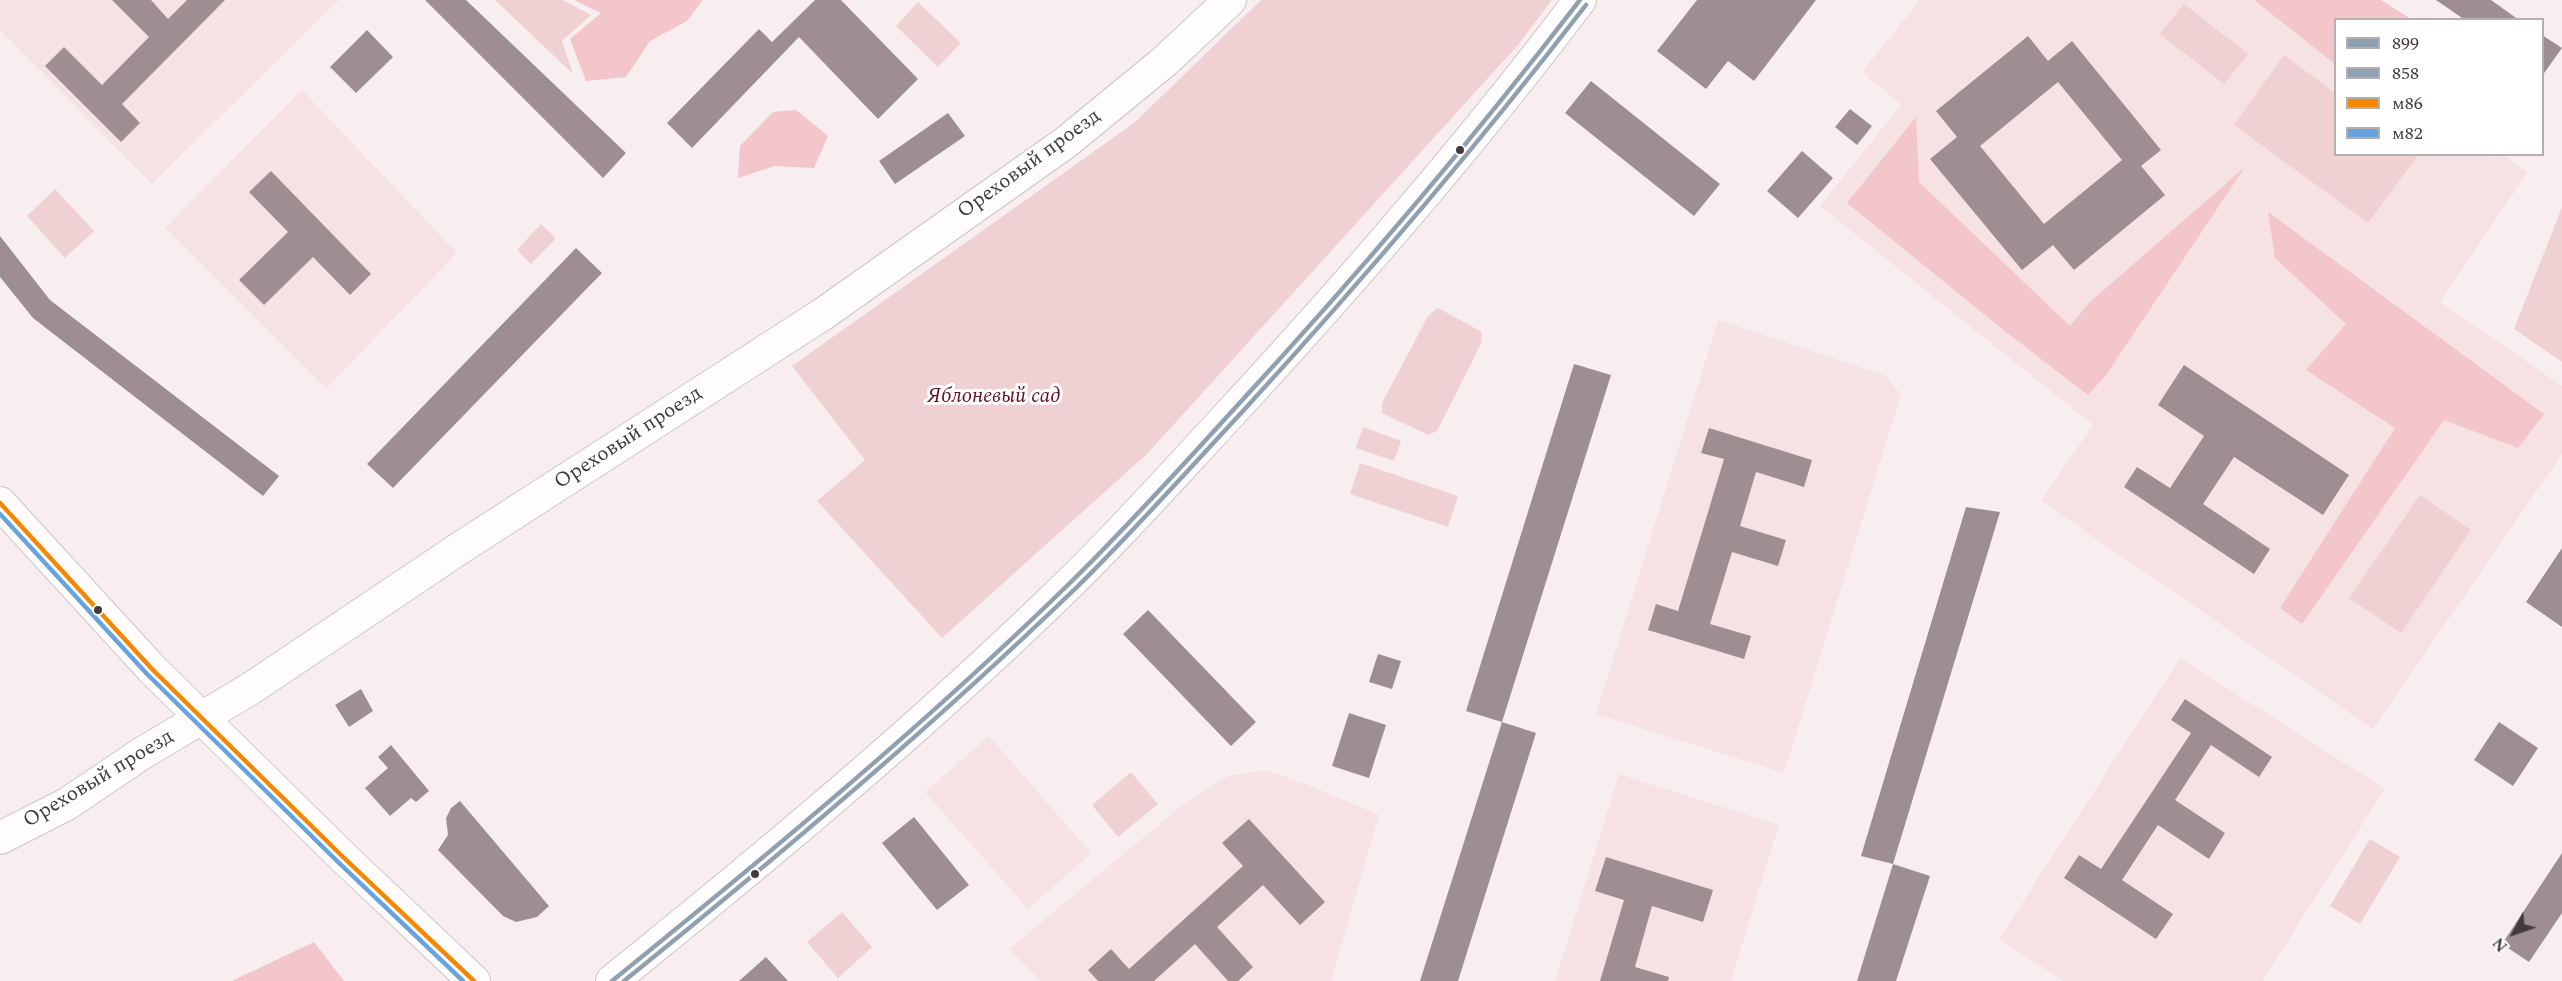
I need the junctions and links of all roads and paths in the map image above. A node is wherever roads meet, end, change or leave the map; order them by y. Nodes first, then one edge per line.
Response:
1 (1230, 0) edge
2 (1581, 0) edge
3 (0, 503) edge
4 (202, 718) junction
5 (0, 838) edge
6 (474, 981) edge
7 (612, 981) edge

1 - 4 street, Ореховый проезд
2 - 7 street
3 - 4 street
4 - 5 street, Ореховый проезд
4 - 6 street

